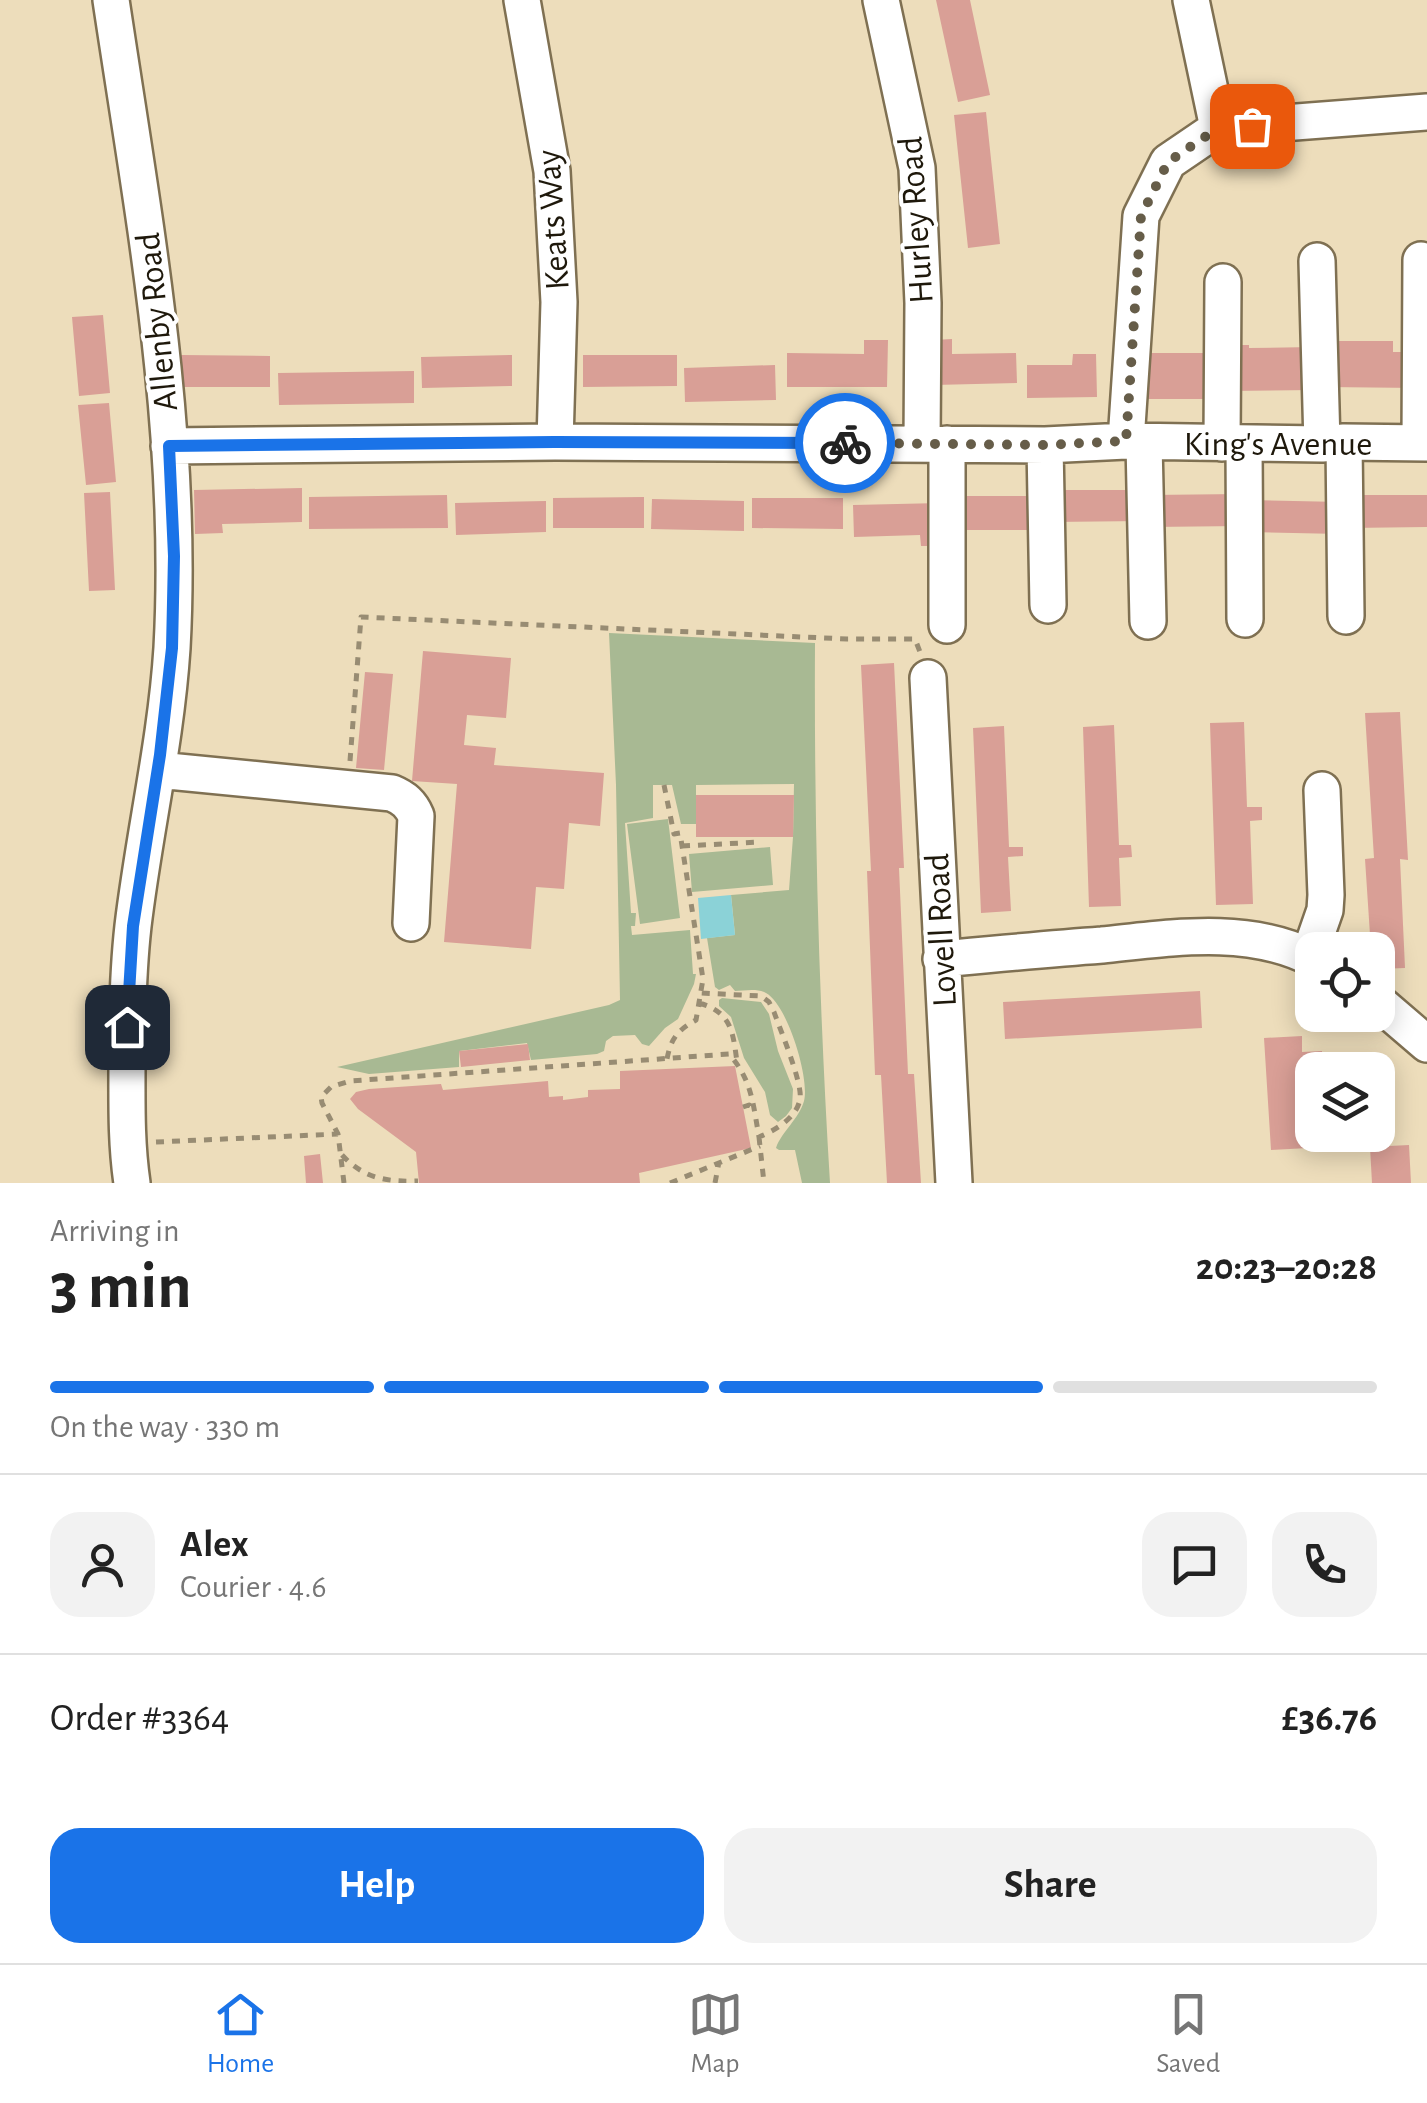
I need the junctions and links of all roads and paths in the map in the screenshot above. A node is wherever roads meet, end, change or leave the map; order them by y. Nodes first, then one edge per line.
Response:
1 (111, 0) edge
2 (522, 0) edge
3 (881, 0) edge
4 (1192, 0) edge
5 (1427, 112) edge
6 (1218, 128) junction
7 (1420, 260) dead end
8 (1318, 261) dead end
9 (1223, 282) dead end
10 (554, 442) junction
11 (1135, 442) junction
12 (934, 443) junction
13 (1233, 443) junction
14 (1333, 443) junction
15 (1423, 443) edge
16 (1045, 445) junction
17 (169, 446) junction
18 (1048, 605) dead end
19 (1346, 616) dead end
20 (1245, 620) dead end
21 (1148, 621) dead end
22 (948, 625) dead end
23 (928, 678) joint
24 (158, 770) junction
25 (349, 775) dead end
26 (664, 785) dead end
27 (1322, 790) dead end
28 (761, 842) dead end
29 (682, 846) junction
30 (412, 923) dead end
31 (1318, 932) edge
32 (1295, 952) edge
33 (942, 958) junction
34 (701, 993) junction
35 (699, 1003) junction
36 (1395, 1017) edge
37 (1427, 1044) edge
38 (664, 1059) junction
39 (738, 1064) junction
40 (662, 1069) dead end
41 (743, 1107) dead end
42 (754, 1108) junction
43 (338, 1134) junction
44 (759, 1137) junction
45 (165, 1142) dead end
46 (760, 1146) junction
47 (340, 1152) junction
48 (720, 1162) junction
49 (375, 1180) edge
50 (418, 1181) edge
51 (132, 1183) edge
52 (344, 1183) edge
53 (670, 1183) edge
54 (716, 1183) edge
55 (764, 1183) edge
56 (954, 1183) edge

1 - 17 street, Allenby Road
2 - 10 street, Keats Way
3 - 12 street, Hurley Road
4 - 6 street
5 - 6 street
6 - 11 street
7 - 15 street
8 - 14 street
9 - 13 street
10 - 12 street, King's Avenue
10 - 17 street, King's Avenue
11 - 13 street, King's Avenue
11 - 16 street, King's Avenue
11 - 21 street
12 - 16 street, King's Avenue
12 - 22 street, Hurley Road
13 - 14 street, King's Avenue
13 - 20 street
14 - 15 street, King's Avenue
14 - 19 street
16 - 18 street
17 - 24 street, Allenby Road
23 - 25 path
23 - 33 street, Lovell Road
24 - 30 street
24 - 51 street, Allenby Road
26 - 29 path
27 - 31 street
28 - 29 path
29 - 34 path
32 - 33 street
33 - 56 street, Lovell Road
34 - 35 path
34 - 44 path
35 - 38 path
35 - 39 path
36 - 37 street
38 - 39 path
38 - 40 path
38 - 43 path
39 - 42 path
41 - 42 path
42 - 44 path
43 - 45 path
43 - 47 path
44 - 46 path
46 - 48 path
46 - 55 path
47 - 49 path
47 - 52 path
48 - 53 path
48 - 54 path
49 - 50 path

